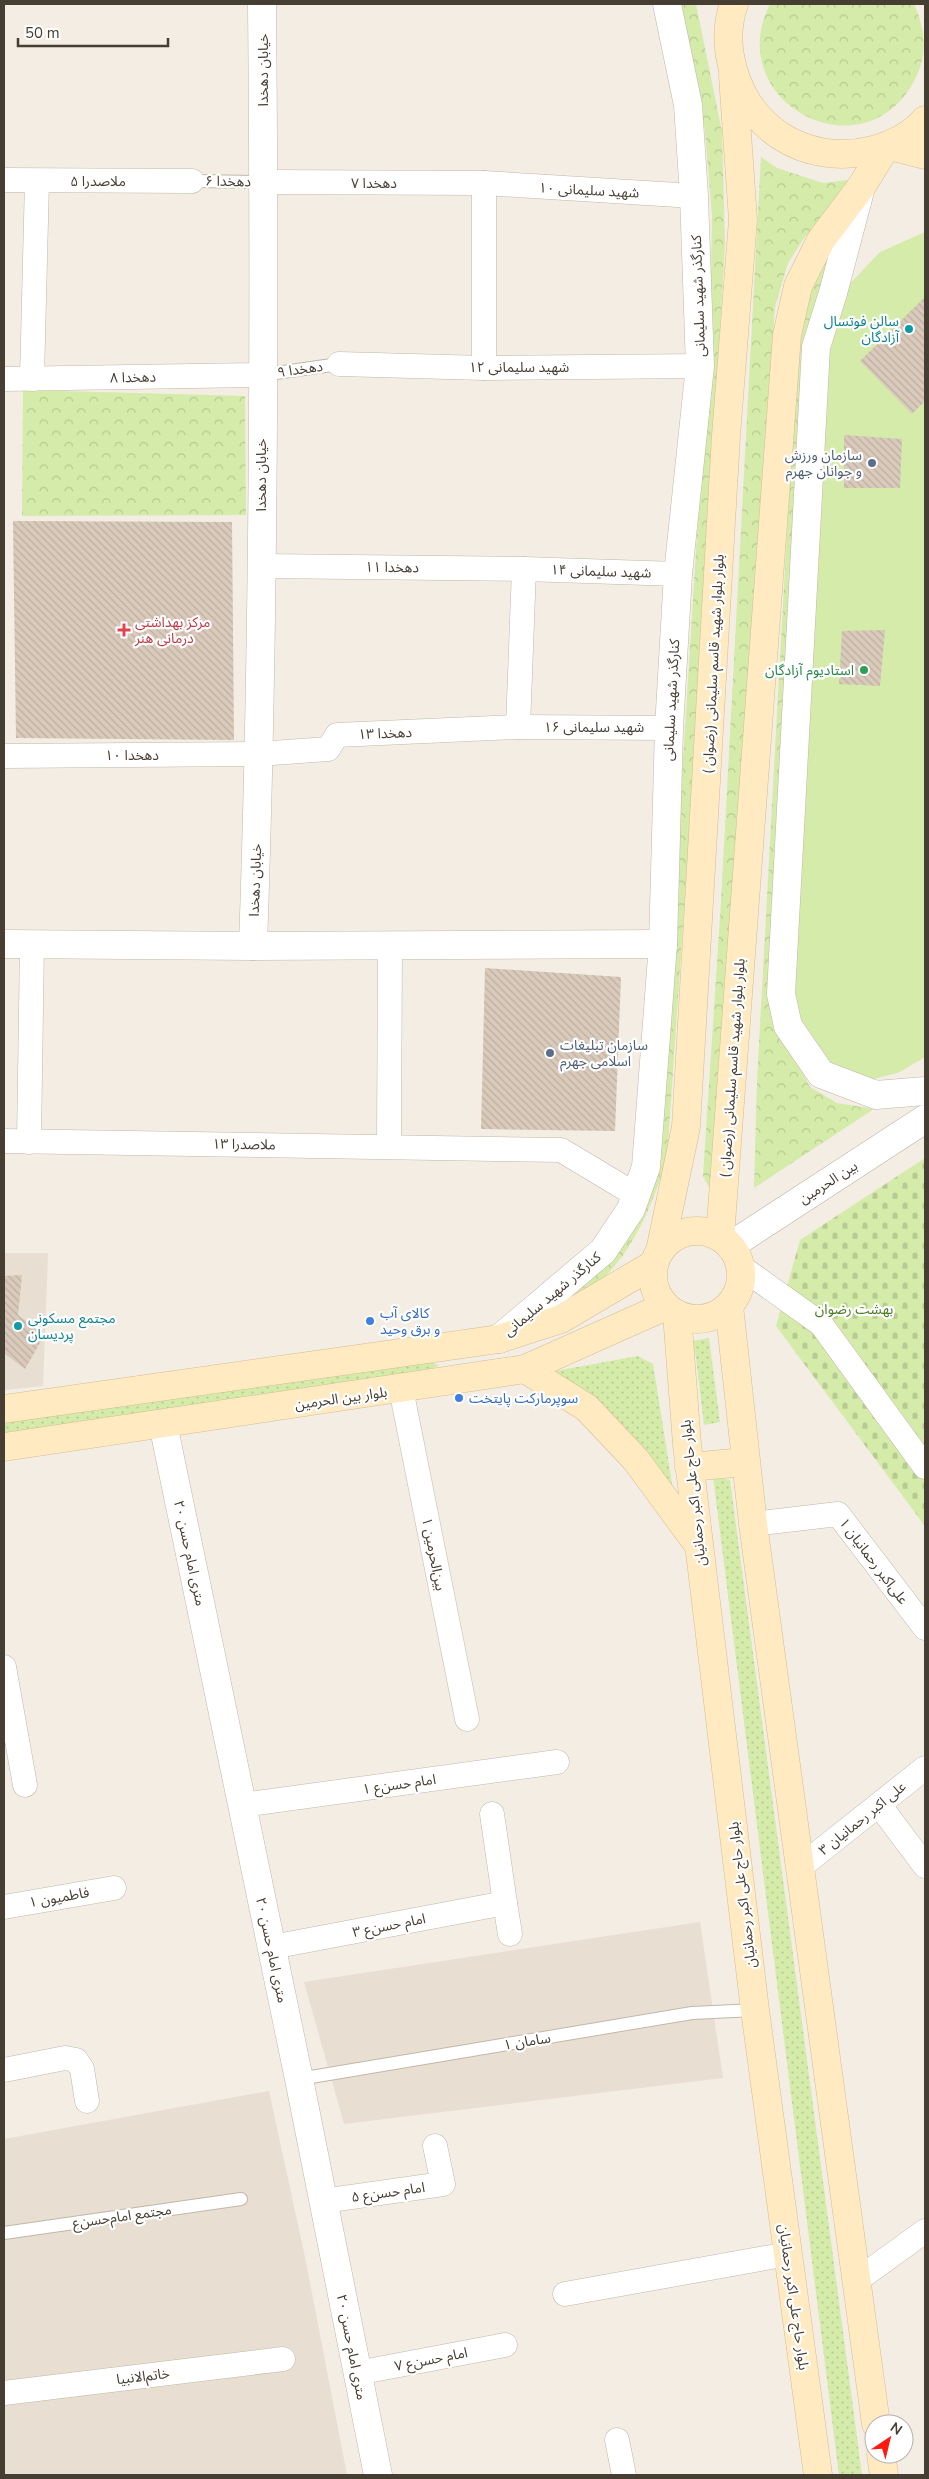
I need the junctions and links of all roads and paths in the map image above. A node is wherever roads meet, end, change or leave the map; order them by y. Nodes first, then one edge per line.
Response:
1 (262, 4) edge
2 (667, 4) edge
3 (715, 4) edge
4 (734, 4) edge
5 (728, 41) junction
6 (733, 76) junction
7 (925, 120) edge
8 (888, 146) junction
9 (925, 155) edge
10 (4, 180) edge
11 (37, 181) junction
12 (192, 181) joint
13 (264, 182) junction
14 (484, 183) junction
15 (861, 186) junction
16 (694, 196) junction
17 (339, 364) joint
18 (700, 366) junction
19 (484, 368) junction
20 (262, 375) junction
21 (4, 379) edge
22 (32, 379) junction
23 (261, 566) junction
24 (524, 569) junction
25 (678, 574) junction
26 (518, 727) junction
27 (669, 728) junction
28 (259, 754) junction
29 (4, 756) edge
30 (4, 944) edge
31 (32, 944) junction
32 (663, 944) junction
33 (252, 946) junction
34 (390, 946) junction
35 (925, 1090) edge
36 (925, 1119) edge
37 (4, 1141) edge
38 (29, 1142) junction
39 (388, 1146) junction
40 (636, 1195) junction
41 (730, 1250) junction
42 (658, 1258) junction
43 (729, 1306) junction
44 (672, 1310) junction
45 (498, 1339) junction
46 (446, 1347) junction
47 (524, 1369) junction
48 (454, 1380) junction
49 (401, 1389) junction
50 (4, 1409) edge
51 (163, 1424) junction
52 (4, 1447) edge
53 (746, 1462) junction
54 (689, 1467) junction
55 (925, 1467) edge
56 (753, 1524) junction
57 (699, 1546) junction
58 (925, 1628) edge
59 (4, 1667) edge
60 (467, 1719) dead end
61 (557, 1762) dead end
62 (925, 1768) edge
63 (25, 1785) dead end
64 (242, 1805) junction
65 (880, 1806) junction
66 (492, 1814) dead end
67 (925, 1866) edge
68 (799, 1868) junction
69 (114, 1888) dead end
70 (506, 1903) junction
71 (4, 1907) edge
72 (510, 1934) dead end
73 (272, 1947) junction
74 (756, 2010) junction
75 (4, 2070) edge
76 (299, 2079) junction
77 (87, 2101) dead end
78 (435, 2146) dead end
79 (241, 2199) dead end
80 (323, 2201) junction
81 (925, 2231) edge
82 (4, 2233) edge
83 (788, 2254) junction
84 (856, 2281) junction
85 (565, 2294) dead end
86 (505, 2345) dead end
87 (283, 2359) dead end
88 (357, 2373) junction
89 (4, 2393) edge
90 (875, 2414) edge
91 (617, 2440) dead end
92 (378, 2475) edge
93 (624, 2475) edge
94 (818, 2475) edge

1 - 13 street, خیابان دهخدا
2 - 16 street, کنارگذر شهید سلیمانی
3 - 5 main road
4 - 5 main road
5 - 6 main road
6 - 8 main road
6 - 42 main road, بلوار بلوار شهید قاسم سلیمانی (رضوان )
7 - 8 main road
8 - 9 main road
8 - 15 main road, بلوار بلوار شهید قاسم سلیمانی (رضوان )
10 - 11 street, ملاصدرا ۵
11 - 12 street, ملاصدرا ۵
11 - 22 street
12 - 13 lane, دهخدا ۶
13 - 14 street, دهخدا ۷
13 - 20 street, خیابان دهخدا
14 - 16 street, شهید سلیمانی ۱۰
14 - 19 street
15 - 35 street
15 - 41 main road, بلوار بلوار شهید قاسم سلیمانی (رضوان )
16 - 18 street, کنارگذر شهید سلیمانی
17 - 19 street, شهید سلیمانی ۱۲
17 - 20 lane, دهخدا ۹
18 - 19 street, شهید سلیمانی ۱۲
18 - 25 street, کنارگذر شهید سلیمانی
20 - 22 street, دهخدا ۸
20 - 23 street, خیابان دهخدا
21 - 22 street, دهخدا ۸
23 - 24 street, دهخدا ۱۱
23 - 28 street, خیابان دهخدا
24 - 25 street, شهید سلیمانی ۱۴
24 - 26 street
25 - 27 street, کنارگذر شهید سلیمانی
26 - 27 street, شهید سلیمانی ۱۶
26 - 28 street, دهخدا ۱۳
27 - 32 street, کنارگذر شهید سلیمانی
28 - 29 street, دهخدا ۱۰
28 - 33 street, خیابان دهخدا
30 - 31 street
31 - 33 street
31 - 38 street
32 - 34 street
32 - 40 street, کنارگذر شهید سلیمانی
33 - 34 street
34 - 39 street
36 - 41 street, بین الحرمین
37 - 38 street, ملاصدرا ۱۳
38 - 39 street, ملاصدرا ۱۳
39 - 40 street, ملاصدرا ۱۳
40 - 45 street, کنارگذر شهید سلیمانی
41 - 42 main road
41 - 43 main road
41 - 55 street
42 - 44 main road
42 - 45 main road
43 - 44 main road
43 - 53 main road
44 - 47 main road, بلوار بین الحرمین
44 - 54 main road, بلوار حاج علی اکبر رحمانیان
45 - 46 main road
46 - 48 main road
46 - 50 main road
47 - 48 main road, بلوار بین الحرمین
47 - 57 main road
48 - 49 main road, بلوار بین الحرمین
49 - 51 main road, بلوار بین الحرمین
49 - 60 street, بین‌الحرمین ۱
51 - 52 main road, بلوار بین الحرمین
51 - 64 street, ۲۰ متری امام حسن
53 - 54 main road
53 - 56 main road
54 - 57 main road, بلوار حاج علی اکبر رحمانیان
56 - 58 street, علی‌اکبر رحمانیان ۱
56 - 68 main road
57 - 74 main road, بلوار حاج علی اکبر رحمانیان
59 - 63 street
61 - 64 street, امام حسن‌ع ۱
62 - 65 street, علی اکبر رحمانیان ۳
64 - 73 street, ۲۰ متری امام حسن
65 - 67 street
65 - 68 street, علی اکبر رحمانیان ۳
66 - 70 street
68 - 84 main road
69 - 71 street, فاطمیون ۱
70 - 72 street
70 - 73 street, امام حسن‌ع ۳
73 - 76 street, ۲۰ متری امام حسن
74 - 76 lane, سامان ۱
74 - 83 main road, بلوار حاج علی اکبر رحمانیان
75 - 77 street
76 - 80 street, ۲۰ متری امام حسن
78 - 80 street, امام حسن‌ع ۵
79 - 82 lane, مجتمع امام‌حسن‌ع
80 - 88 street, ۲۰ متری امام حسن
81 - 84 street
83 - 85 street
83 - 94 main road, بلوار حاج علی اکبر رحمانیان
84 - 90 main road
86 - 88 street, امام حسن‌ع ۷
87 - 89 street, خاتم‌الانبیا
88 - 92 street, ۲۰ متری امام حسن
91 - 93 street

